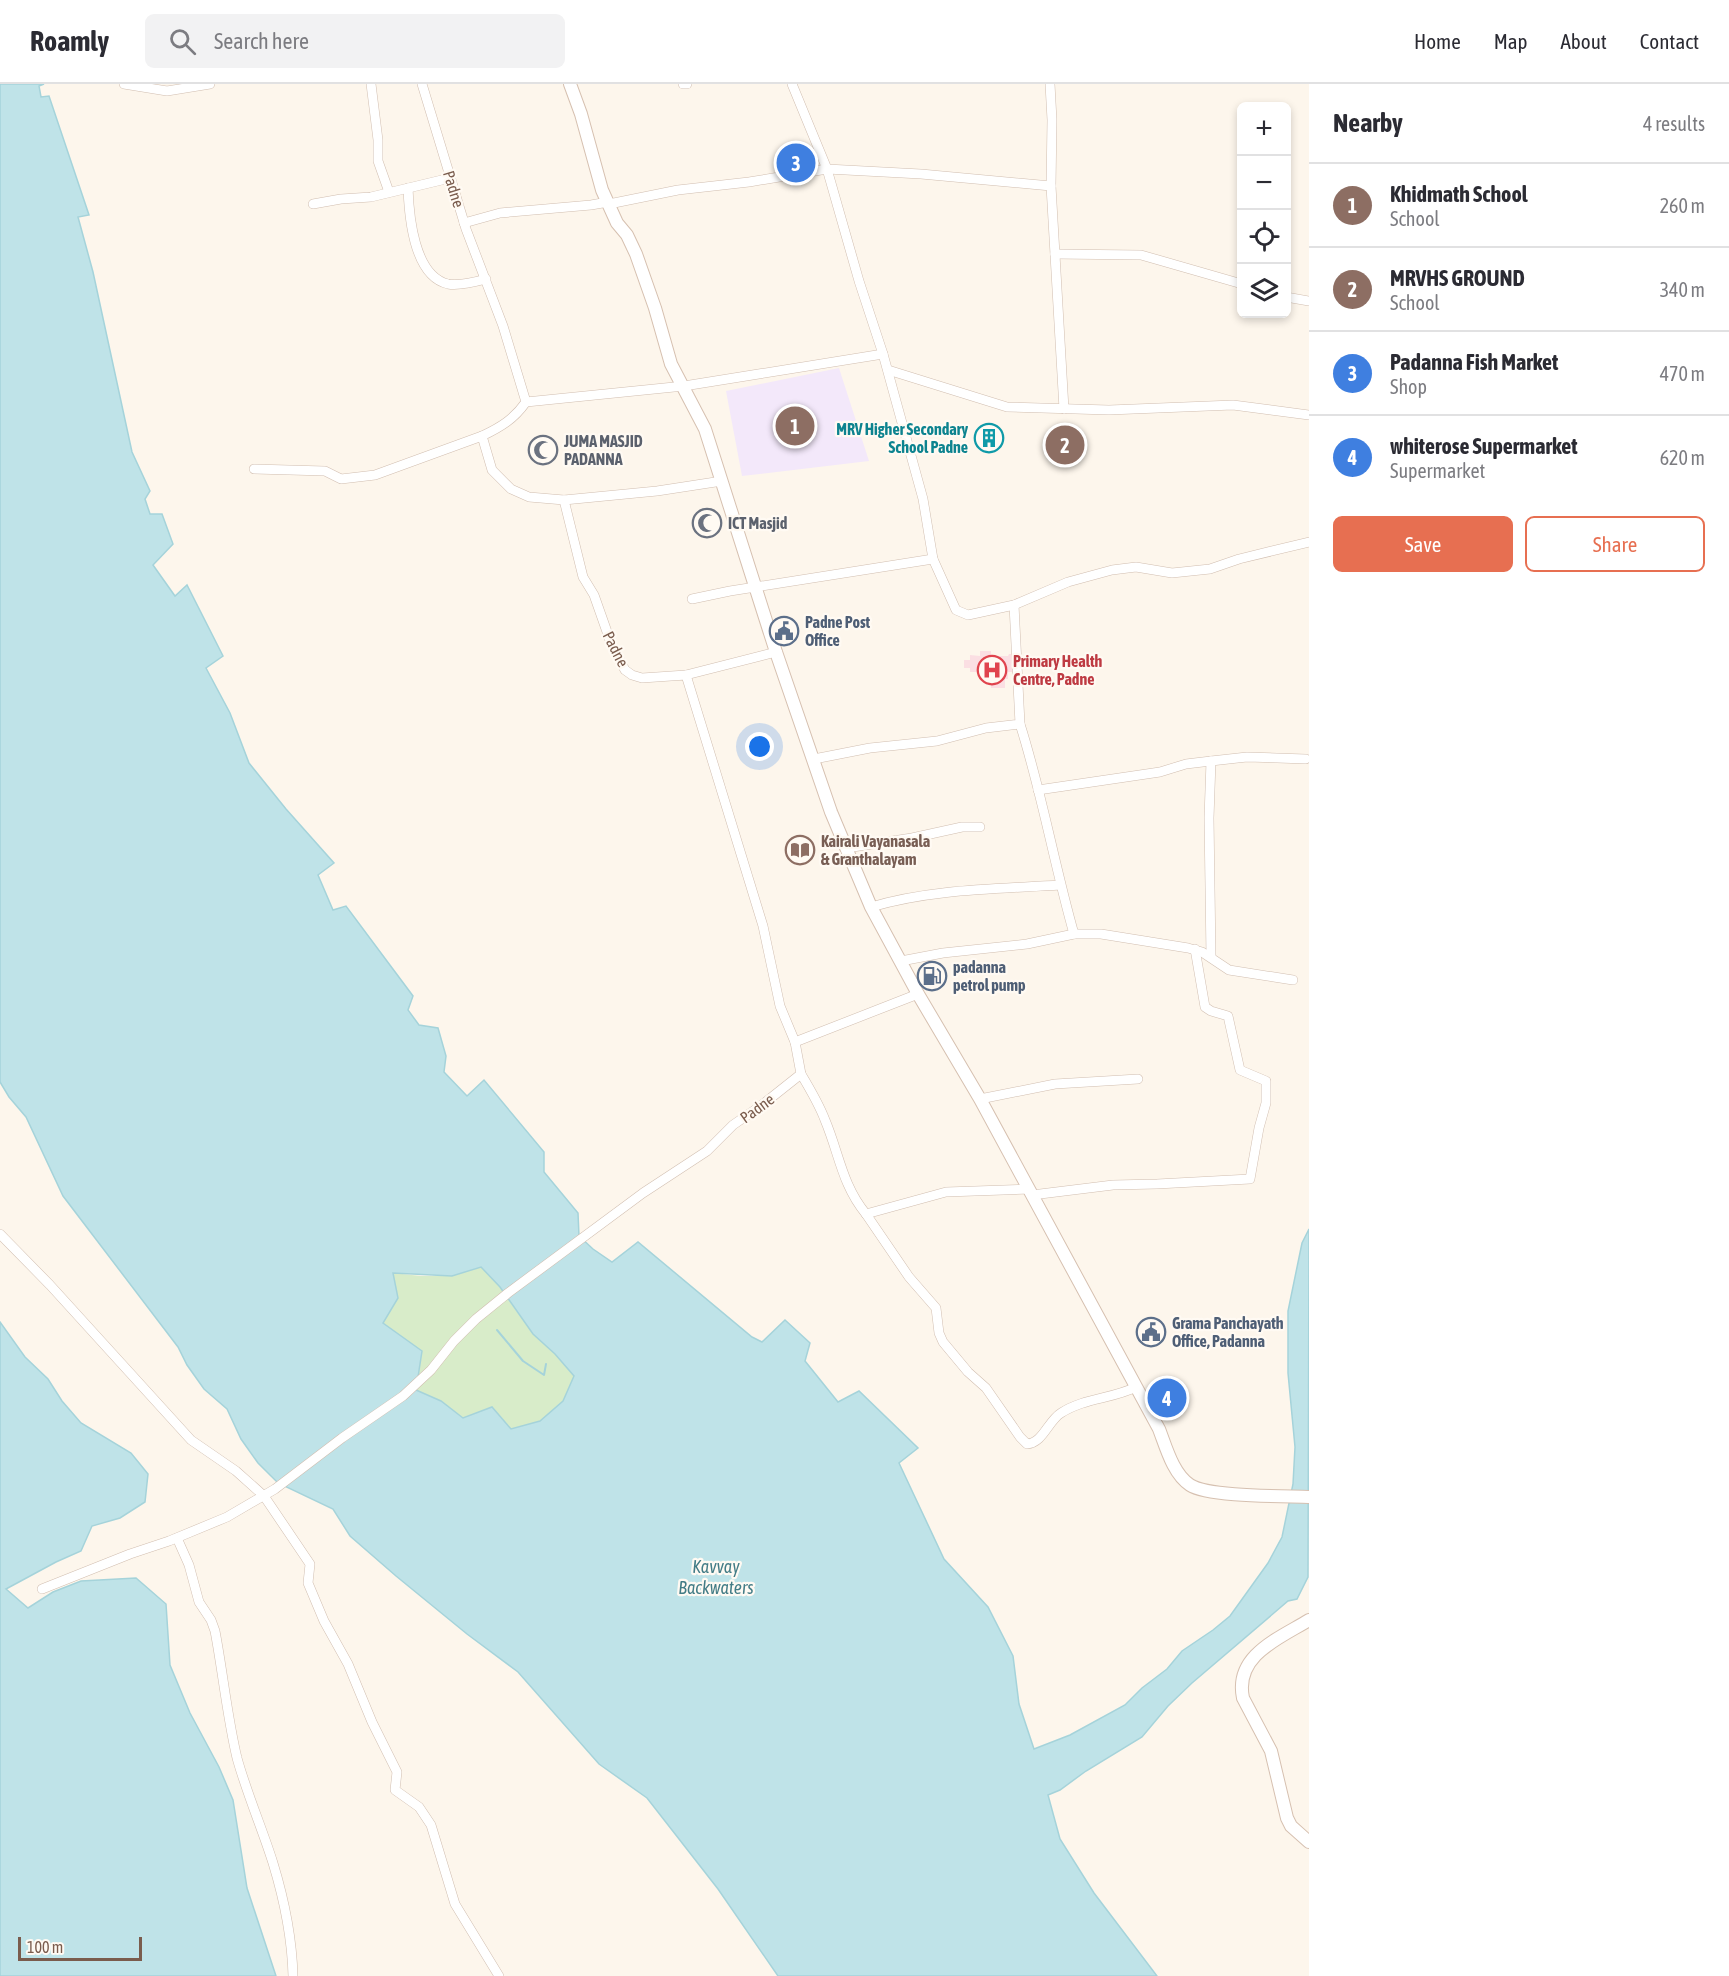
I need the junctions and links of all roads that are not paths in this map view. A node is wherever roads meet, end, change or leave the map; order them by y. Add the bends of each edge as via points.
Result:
1 (124, 84) edge
2 (210, 84) edge
3 (371, 84) edge
4 (422, 84) edge
5 (570, 84) edge
6 (792, 84) edge
7 (1050, 84) edge
8 (827, 169) junction
9 (450, 178) junction
10 (1051, 186) junction
11 (408, 188) junction
12 (389, 192) junction
13 (609, 203) junction
14 (313, 204) dead end
15 (464, 223) junction
16 (1055, 254) junction
17 (486, 279) junction
18 (1237, 283) edge
19 (1291, 298) edge
20 (1309, 301) edge
21 (883, 354) junction
22 (888, 370) junction
23 (684, 386) junction
24 (526, 402) junction
25 (1064, 409) junction
26 (1309, 415) edge
27 (482, 436) junction
28 (254, 469) dead end
29 (722, 481) junction
30 (564, 500) junction
31 (1309, 542) edge
32 (933, 559) junction
33 (755, 587) junction
34 (692, 599) dead end
35 (1014, 605) junction
36 (776, 652) junction
37 (686, 675) junction
38 (1020, 724) junction
39 (814, 759) junction
40 (1306, 759) dead end
41 (1211, 761) junction
42 (1038, 790) junction
43 (980, 827) dead end
44 (846, 848) junction
45 (1060, 885) junction
46 (871, 907) junction
47 (1074, 934) junction
48 (1195, 950) junction
49 (1211, 957) junction
50 (901, 961) junction
51 (1293, 980) dead end
52 (918, 994) junction
53 (795, 1042) junction
54 (801, 1074) junction
55 (1138, 1079) dead end
56 (980, 1099) junction
57 (1030, 1192) junction
58 (866, 1214) junction
59 (0, 1234) edge
60 (1136, 1387) junction
61 (264, 1496) junction
62 (1309, 1497) edge
63 (177, 1538) junction
64 (42, 1589) dead end
65 (1309, 1620) edge
66 (1309, 1842) edge
67 (293, 1976) edge
68 (499, 1976) edge

1 - 2 street via 167,91
3 - 12 street via 378,161
4 - 9 street, Padne
5 - 13 main road
6 - 8 street
7 - 10 street
8 - 10 street
8 - 13 street
8 - 21 street
9 - 11 street
9 - 15 street, Padne
10 - 16 street
11 - 12 street
11 - 17 street via 412,229 424,265 447,284
12 - 14 street
13 - 15 street via 501,213
13 - 23 main road via 636,254 671,364
15 - 17 street, Padne
16 - 18 street via 1141,255
16 - 25 street
17 - 24 street, Padne
19 - 20 street
21 - 22 street
21 - 23 street
22 - 25 street via 1007,407
22 - 32 street via 923,499
23 - 24 street
23 - 29 main road via 705,429
24 - 27 street via 517,415
25 - 26 street via 1233,405
27 - 28 street via 375,476 341,479 325,471
27 - 30 street via 492,470 511,489 530,497
29 - 30 street
29 - 33 main road
30 - 37 street, Padne via 583,577 625,670 642,678
31 - 35 street via 1210,569 1172,573 1136,567 1112,570 1068,582
32 - 33 street
32 - 35 street via 957,610 968,615
33 - 34 street
33 - 36 main road
35 - 38 street
36 - 37 street, Padne
36 - 39 main road
37 - 53 street via 763,926 780,1006
38 - 39 street
38 - 42 street
39 - 44 main road
40 - 41 street via 1247,757
41 - 42 street
41 - 49 street
42 - 45 street
43 - 44 street
44 - 46 main road
45 - 46 street via 960,892
45 - 47 street
46 - 50 main road
47 - 48 street via 1134,938
47 - 50 street via 1027,945
48 - 49 street
48 - 57 street via 1202,997 1211,1011 1228,1016 1240,1070 1266,1081 1266,1103 1250,1179
49 - 51 street via 1229,970
50 - 52 main road
52 - 53 street
52 - 56 main road
53 - 54 street
54 - 58 street via 826,1120 843,1176
54 - 61 street, Padne via 733,1125 707,1151 611,1216 476,1319 403,1396
55 - 56 street via 1055,1084
56 - 57 main road
57 - 58 street via 946,1192
57 - 60 main road
58 - 60 street via 909,1277 936,1308 943,1342 986,1388 1027,1444 1039,1439 1061,1413
59 - 61 street via 191,1440
60 - 62 main road via 1182,1478 1191,1486 1240,1495
61 - 63 street, Padne
61 - 68 street via 310,1564 308,1583 397,1772 394,1790 418,1807 431,1825 455,1904
63 - 64 street, Padne
63 - 67 street via 199,1602 214,1631 237,1758 284,1906
65 - 66 main road via 1256,1654 1243,1677 1241,1690 1271,1750 1287,1818

